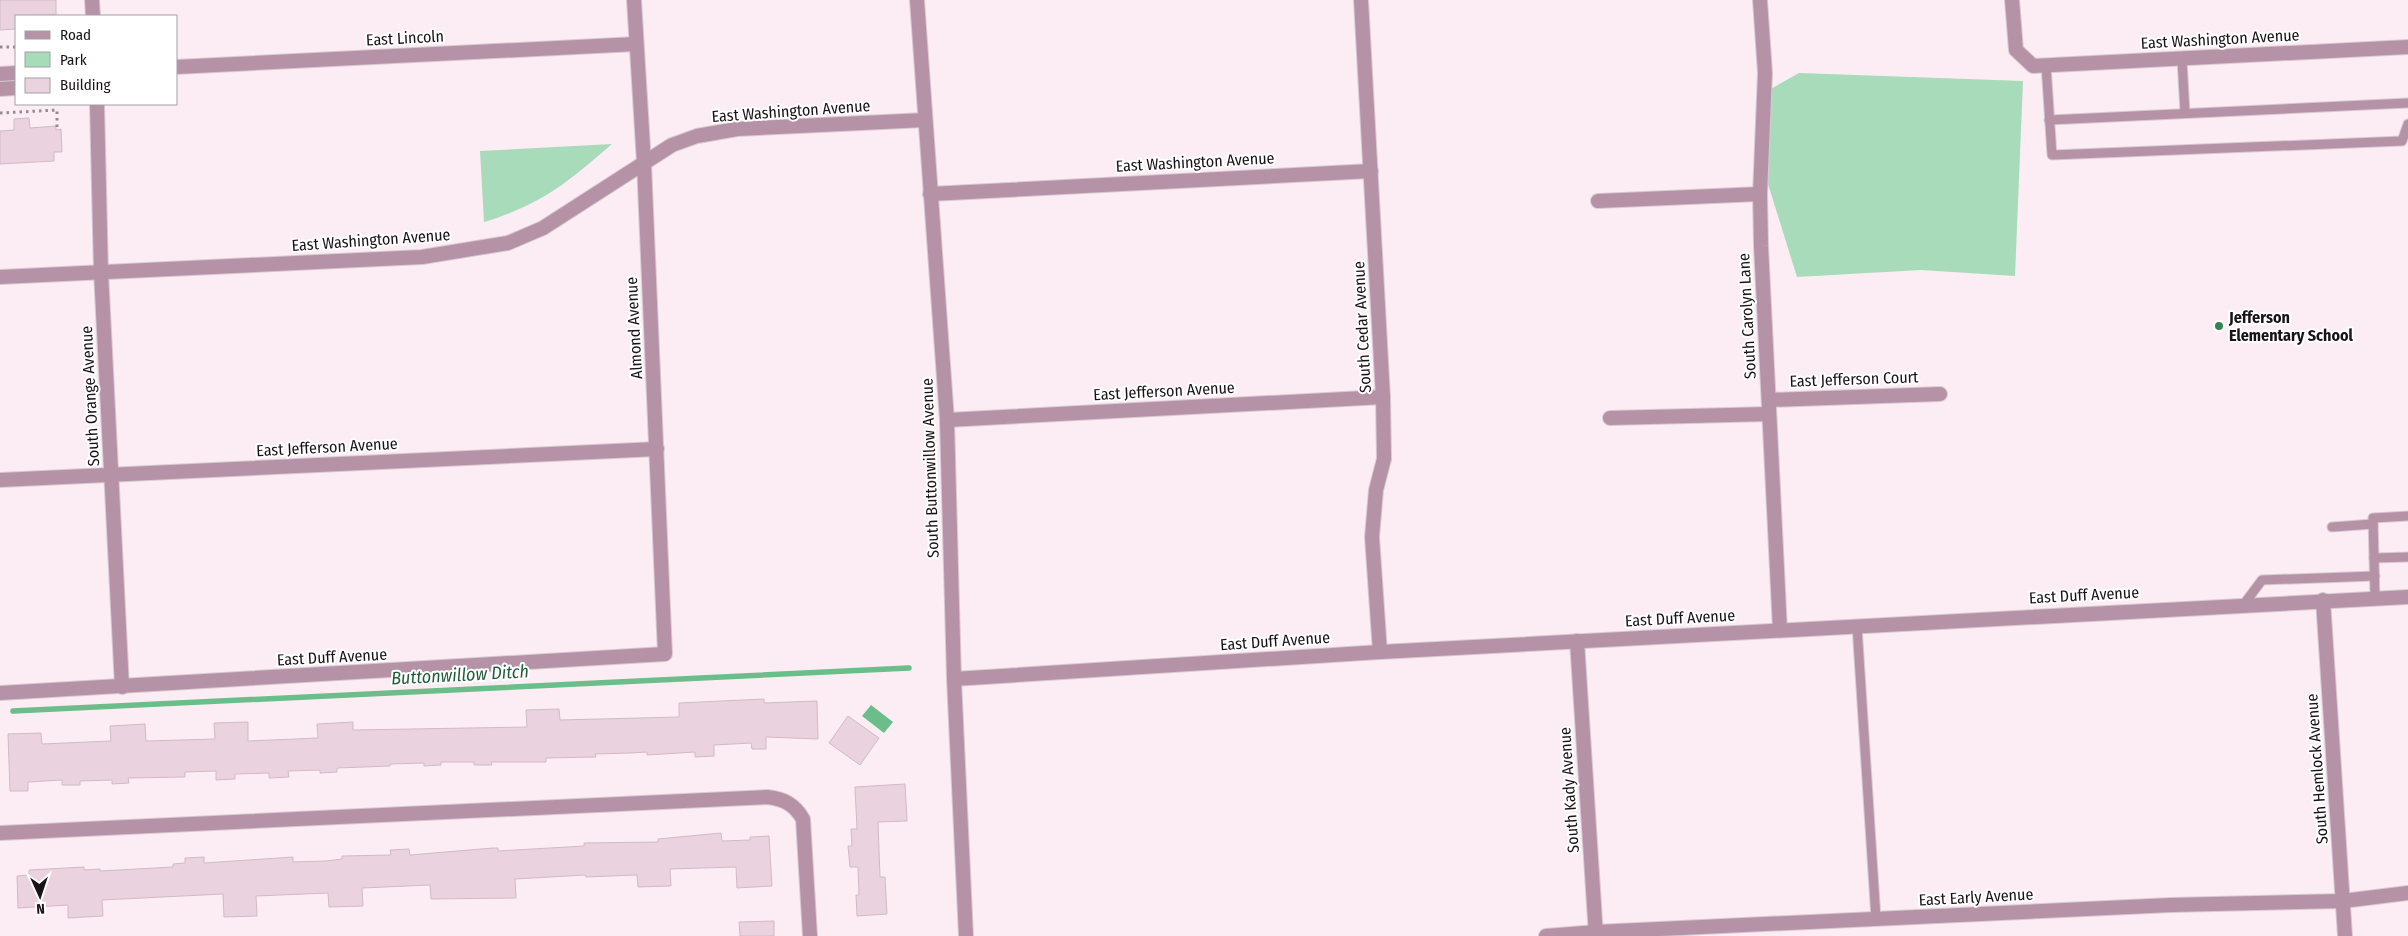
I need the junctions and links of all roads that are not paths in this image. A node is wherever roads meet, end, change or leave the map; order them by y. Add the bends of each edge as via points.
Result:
1 (92, 0) edge
2 (634, 0) edge
3 (917, 0) edge
4 (1361, 0) edge
5 (1760, 0) edge
6 (2012, 0) edge
7 (93, 15) edge
8 (636, 44) junction
9 (2408, 47) edge
10 (2182, 59) junction
11 (2039, 66) junction
12 (178, 67) edge
13 (15, 73) edge
14 (0, 74) edge
15 (15, 88) edge
16 (0, 89) edge
17 (2408, 102) edge
18 (97, 105) edge
19 (2185, 113) junction
20 (925, 120) junction
21 (2050, 120) junction
22 (2408, 124) edge
23 (644, 163) junction
24 (1371, 171) junction
25 (930, 194) junction
26 (1760, 194) junction
27 (1598, 201) dead end
28 (101, 272) junction
29 (0, 277) edge
30 (1940, 394) dead end
31 (1383, 397) junction
32 (1769, 407) junction
33 (1610, 418) dead end
34 (947, 420) junction
35 (656, 449) junction
36 (112, 475) junction
37 (0, 480) edge
38 (2408, 516) edge
39 (2373, 521) junction
40 (2332, 527) dead end
41 (2408, 557) edge
42 (2374, 558) junction
43 (2375, 576) junction
44 (2408, 597) edge
45 (2375, 598) junction
46 (2323, 600) junction
47 (2244, 604) junction
48 (1857, 626) junction
49 (1780, 630) junction
50 (1577, 641) junction
51 (1380, 652) junction
52 (666, 654) joint
53 (954, 679) junction
54 (122, 686) junction
55 (0, 693) edge
56 (0, 833) edge
57 (2408, 893) edge
58 (2343, 901) junction
59 (1876, 919) junction
60 (1596, 934) edge
61 (810, 936) edge
62 (966, 936) edge
63 (1546, 936) edge
64 (2345, 936) edge

1 - 7 street
2 - 8 street, Almond Avenue
3 - 20 street, South Buttonwillow Avenue
4 - 24 street, South Cedar Avenue
5 - 26 street, South Carolyn Lane via 1765,73
6 - 11 street via 2016,50
8 - 12 street, East Lincoln
8 - 23 street, Almond Avenue
9 - 10 street, East Washington Avenue
10 - 11 street, East Washington Avenue
10 - 19 lane
11 - 21 lane
13 - 14 street
15 - 16 street
17 - 19 lane
18 - 28 street, South Orange Avenue
19 - 21 lane
20 - 23 street, East Washington Avenue via 721,132 672,145
20 - 25 street, South Buttonwillow Avenue
21 - 22 lane via 2052,155 2402,141
23 - 28 street, East Washington Avenue via 543,228 508,243 422,257
23 - 35 street, Almond Avenue
24 - 25 street, East Washington Avenue
24 - 31 street, South Cedar Avenue
25 - 34 street, South Buttonwillow Avenue
26 - 27 street
26 - 32 street, South Carolyn Lane
28 - 29 street, East Washington Avenue
28 - 36 street, South Orange Avenue
30 - 32 street, East Jefferson Court
31 - 34 street, East Jefferson Avenue
31 - 51 street, South Cedar Avenue via 1384,459 1376,490 1372,537
32 - 33 street, East Jefferson Court
32 - 49 street, South Carolyn Lane
34 - 53 street, South Buttonwillow Avenue
35 - 36 street, East Jefferson Avenue
35 - 52 street, Almond Avenue
36 - 37 street, East Jefferson Avenue
36 - 54 street, South Orange Avenue
38 - 39 lane
39 - 40 lane
39 - 42 lane
41 - 42 lane
42 - 43 lane
43 - 45 lane
43 - 47 lane via 2262,580
44 - 45 street, East Duff Avenue
45 - 46 street, East Duff Avenue
46 - 47 street, East Duff Avenue
46 - 58 street, South Hemlock Avenue
47 - 48 street, East Duff Avenue
48 - 49 street, East Duff Avenue
48 - 59 lane
49 - 50 street, East Duff Avenue
50 - 51 street, East Duff Avenue
50 - 60 street, South Kady Avenue
51 - 53 street, East Duff Avenue
52 - 54 street, East Duff Avenue
53 - 62 street, South Buttonwillow Avenue
54 - 55 street, East Duff Avenue
56 - 61 street via 778,798 798,809 803,819
57 - 58 street, East Early Avenue
58 - 59 street, East Early Avenue
58 - 64 street, South Hemlock Avenue
59 - 60 street, East Early Avenue
60 - 63 street, East Early Avenue

